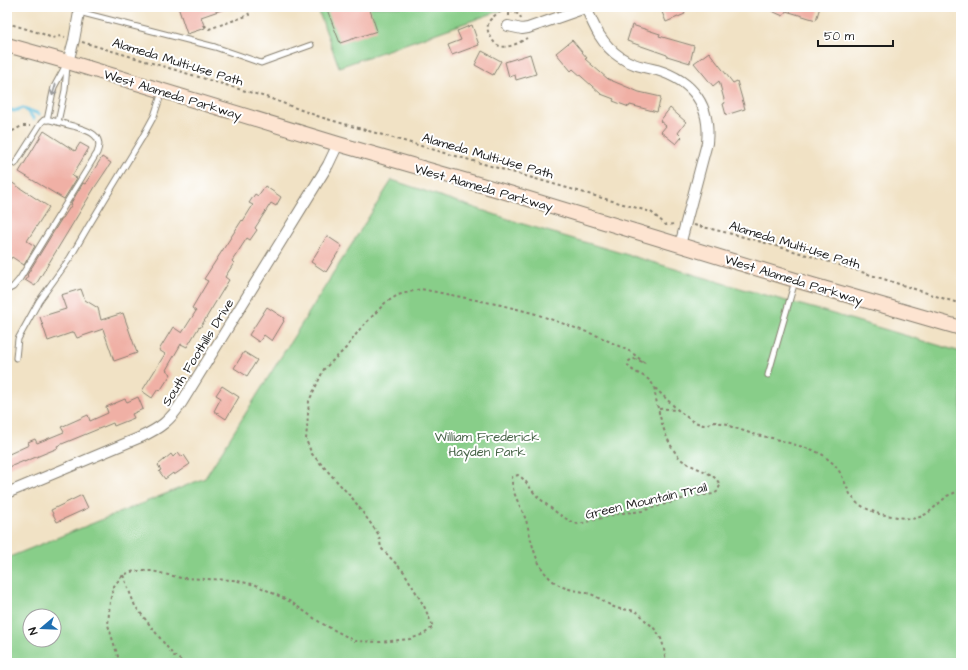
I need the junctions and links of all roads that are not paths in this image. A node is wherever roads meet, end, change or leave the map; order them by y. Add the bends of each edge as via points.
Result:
1 (587, 7) edge
2 (80, 10) edge
3 (508, 26) dead end
4 (7, 45) edge
5 (311, 45) dead end
6 (68, 62) junction
7 (162, 91) junction
8 (47, 120) junction
9 (58, 122) junction
10 (338, 144) junction
11 (15, 164) dead end
12 (680, 245) junction
13 (795, 280) junction
14 (7, 290) edge
15 (961, 328) edge
16 (16, 358) dead end
17 (768, 375) dead end
18 (7, 493) edge

1 - 3 street via 528,28
1 - 12 street via 598,34 620,58 672,76 689,88 701,104 708,123 707,143
2 - 5 lane via 214,47 261,63
2 - 6 street
4 - 6 main road, West Alameda Parkway
6 - 7 main road, West Alameda Parkway
6 -> 8 lane via 54,87
6 - 9 lane
7 - 10 main road, West Alameda Parkway
7 - 16 lane via 154,116 142,138 70,258 39,301 21,333
8 - 9 lane
8 - 11 lane via 41,123
9 - 14 lane via 92,132 99,144 98,150 18,280
10 - 12 main road, West Alameda Parkway
10 - 18 street, South Foothills Drive via 328,165 169,419 141,437
12 - 13 main road, West Alameda Parkway
13 - 15 main road, West Alameda Parkway
13 - 17 lane

